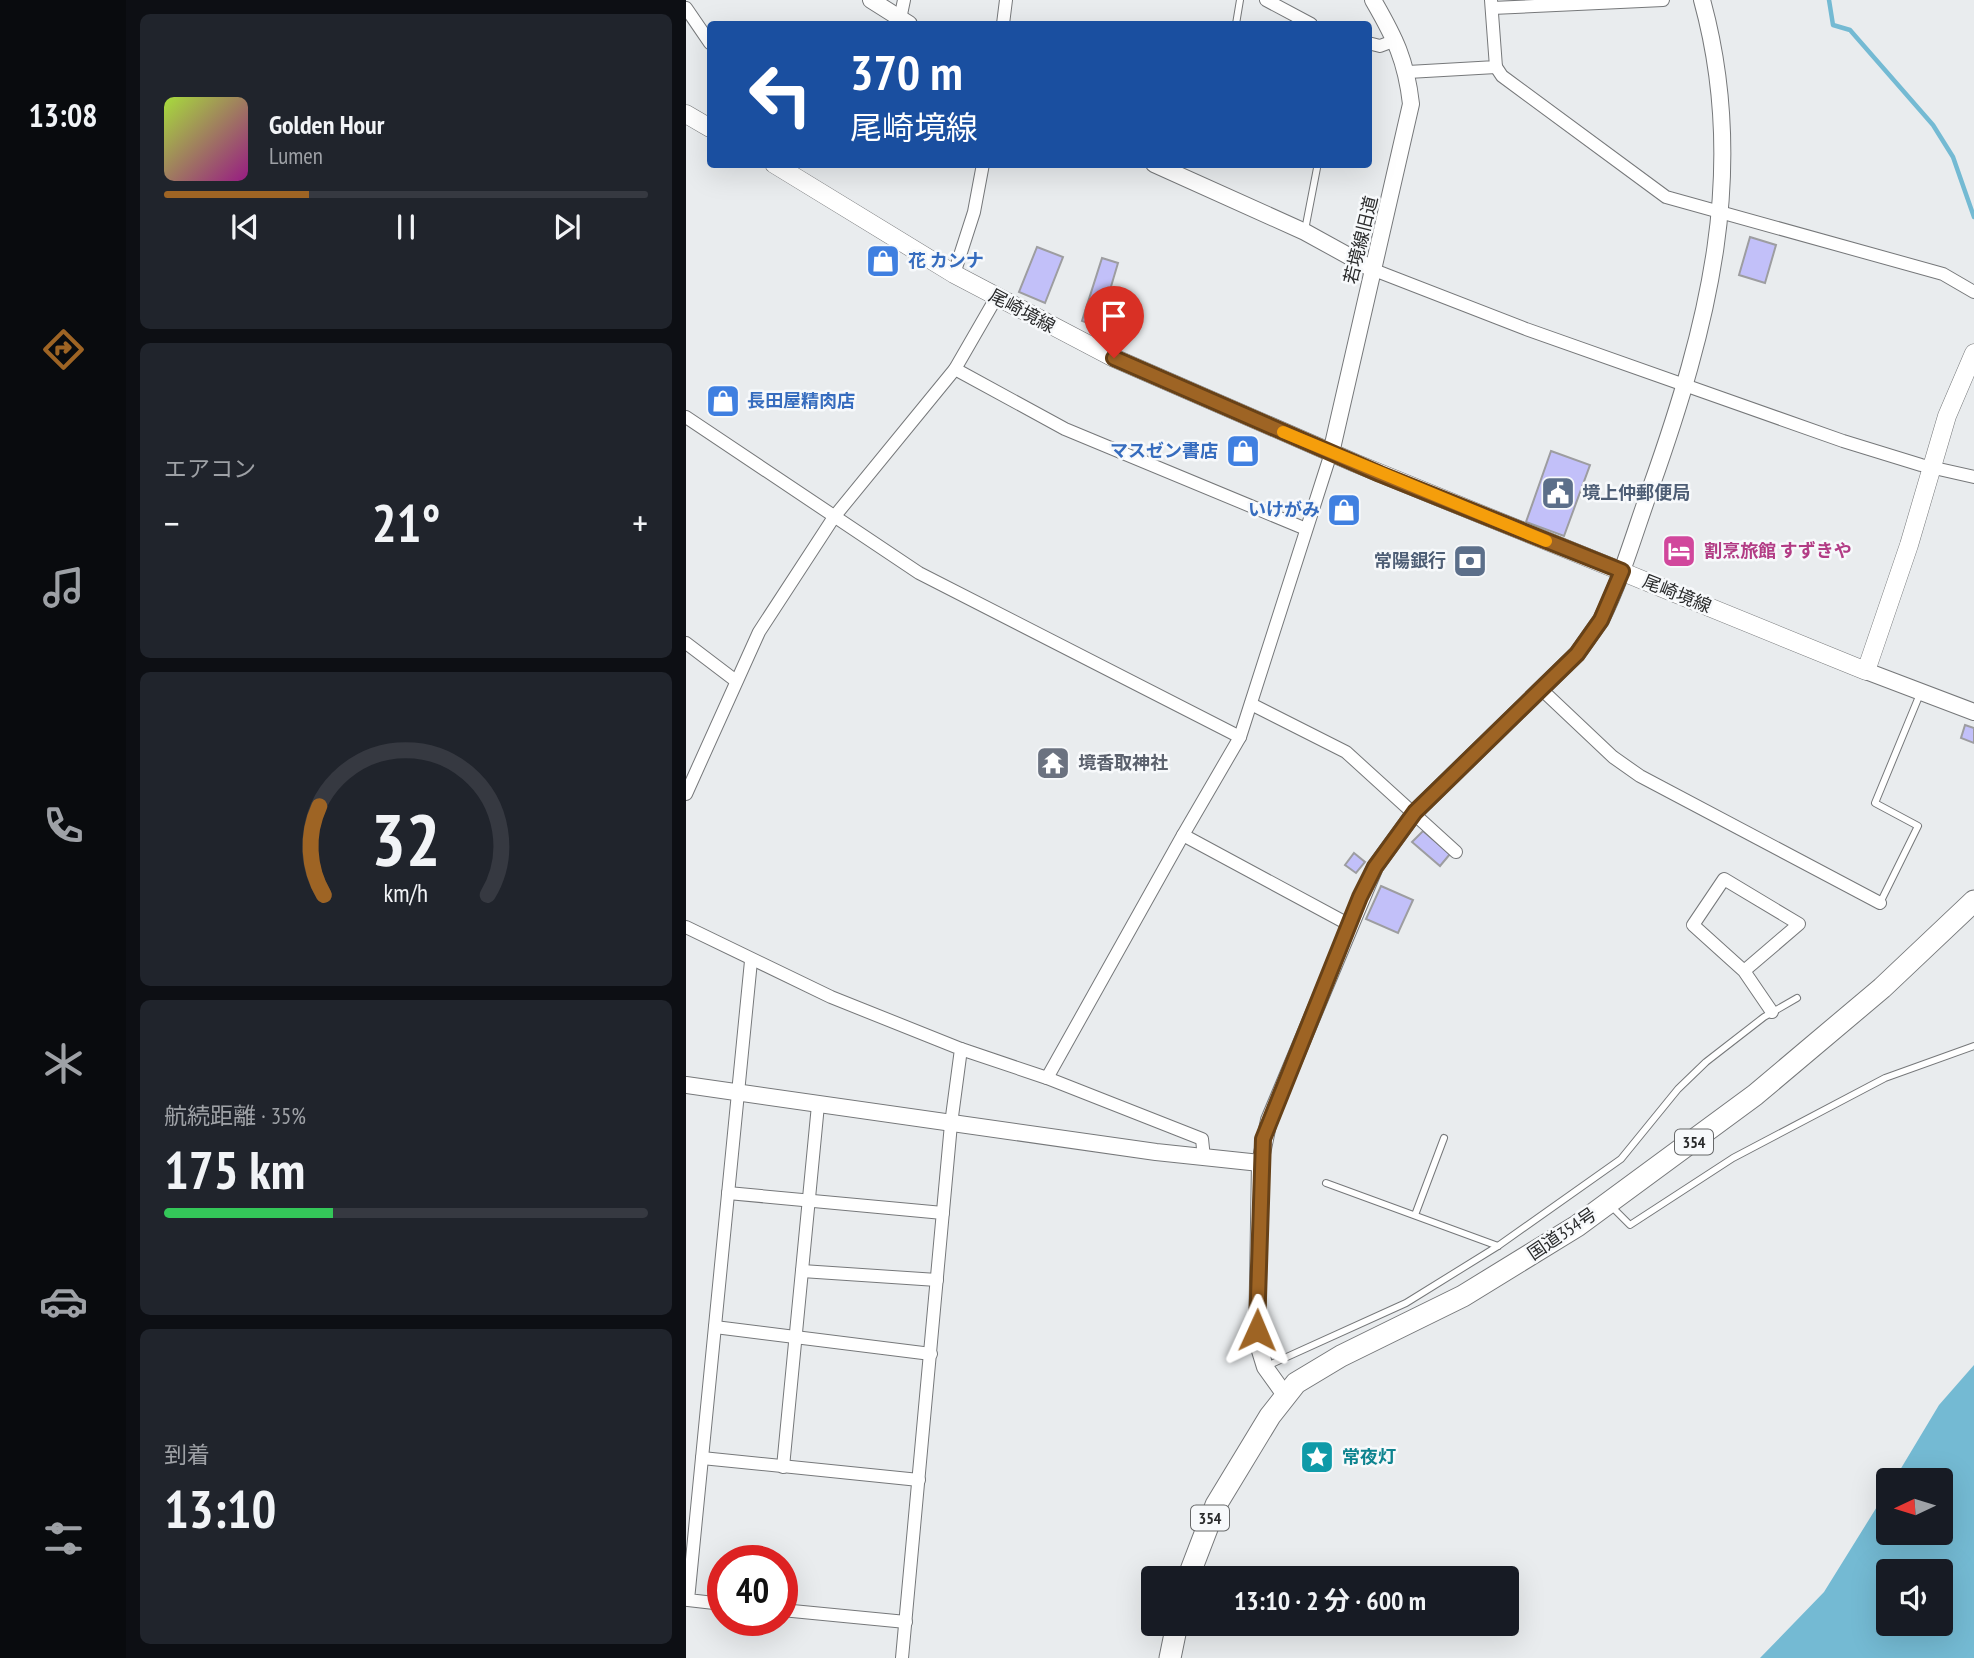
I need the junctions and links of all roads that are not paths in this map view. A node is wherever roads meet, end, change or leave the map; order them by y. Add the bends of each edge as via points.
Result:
1 (871, 0) edge
2 (904, 0) edge
3 (1006, 0) edge
4 (1240, 0) edge
5 (1266, 0) edge
6 (1373, 0) edge
7 (1663, 0) edge
8 (1702, 0) edge
9 (1491, 4) edge
10 (686, 8) edge
11 (903, 21) edge
12 (905, 21) edge
13 (1003, 21) edge
14 (1236, 21) edge
15 (1305, 21) edge
16 (707, 39) edge
17 (1396, 40) junction
18 (1372, 44) edge
19 (1496, 67) junction
20 (1408, 72) junction
21 (686, 114) edge
22 (707, 126) edge
23 (982, 168) edge
24 (1163, 168) edge
25 (1317, 168) dead end
26 (794, 170) edge
27 (1721, 214) junction
28 (1304, 232) junction
29 (1374, 270) junction
30 (954, 274) junction
31 (1974, 292) edge
32 (996, 298) junction
33 (1974, 353) edge
34 (955, 369) junction
35 (1686, 386) junction
36 (686, 417) edge
37 (1331, 453) junction
38 (1932, 467) junction
39 (1974, 477) edge
40 (834, 517) junction
41 (1306, 529) junction
42 (1622, 571) junction
43 (686, 643) edge
44 (1866, 671) junction
45 (736, 681) junction
46 (1541, 689) junction
47 (1921, 692) junction
48 (1251, 704) junction
49 (1974, 712) edge
50 (1240, 737) junction
51 (686, 794) edge
52 (1415, 812) junction
53 (1183, 835) junction
54 (1456, 852) dead end
55 (1974, 901) edge
56 (1880, 903) joint
57 (1348, 924) junction
58 (686, 927) edge
59 (751, 961) junction
60 (1744, 971) junction
61 (1797, 998) dead end
62 (1772, 1012) junction
63 (1974, 1046) edge
64 (961, 1049) junction
65 (1047, 1078) junction
66 (686, 1085) edge
67 (737, 1093) junction
68 (818, 1105) junction
69 (951, 1124) junction
70 (1444, 1138) dead end
71 (1204, 1158) junction
72 (1260, 1163) junction
73 (1326, 1183) dead end
74 (728, 1193) junction
75 (809, 1200) junction
76 (1608, 1203) junction
77 (943, 1213) junction
78 (1415, 1215) junction
79 (1498, 1246) junction
80 (802, 1271) junction
81 (937, 1280) junction
82 (715, 1327) junction
83 (796, 1337) junction
84 (931, 1354) junction
85 (1265, 1367) junction
86 (1285, 1395) junction
87 (702, 1458) junction
88 (783, 1467) junction
89 (919, 1480) junction
90 (1193, 1566) edge
91 (707, 1602) edge
92 (798, 1612) edge
93 (905, 1622) junction
94 (1175, 1636) edge
95 (902, 1658) edge
96 (1170, 1658) edge

1 - 11 street
2 - 12 street
3 - 13 street
4 - 14 lane
5 - 15 street
6 - 17 street, 若境線旧道
7 - 9 street
8 - 27 street via 1720,111
9 - 19 street
10 - 16 street
17 - 18 street
17 - 20 street, 若境線旧道
19 - 20 street
19 - 27 street via 1655,191
20 - 29 street, 若境線旧道 via 1411,104 1405,140
21 - 22 main road
23 - 30 street
24 - 28 street
25 - 28 lane
26 - 30 main road, 尾崎境線
27 - 31 street via 1943,274
27 - 35 street via 1712,281
28 - 29 street
29 - 35 street
29 - 37 street, 若境線旧道
30 - 32 main road, 尾崎境線
32 - 34 street
32 - 37 main road, 尾崎境線 via 1114,358
33 - 38 main road via 1957,389
34 - 40 street
34 - 41 street via 1065,429
35 - 38 street
35 - 42 street
36 - 40 street
37 - 41 street
37 - 42 main road, 尾崎境線
38 - 39 street
38 - 44 main road
40 - 45 street via 759,632
40 - 50 street via 919,573
41 - 48 street
42 - 44 main road, 尾崎境線
42 - 46 street via 1591,636
43 - 45 street
44 - 47 street
45 - 51 street
46 - 52 street
46 - 56 street via 1613,757 1640,776
47 - 49 street
47 - 56 lane via 1875,803 1918,826
48 - 50 street
48 - 52 street via 1346,752
50 - 53 street
52 - 54 street
52 - 57 street via 1375,867
53 - 57 street
53 - 65 street
55 - 76 highway, 国道354号 / 354 via 1882,988 1755,1096
57 - 72 street via 1269,1119
58 - 59 street
59 - 64 street
59 - 67 street
60 - 60 street via 1693,925 1724,879 1799,925
60 - 62 street
61 - 62 lane
62 - 79 lane via 1678,1089 1622,1158
63 - 76 lane via 1885,1078 1733,1158 1630,1225
64 - 65 street
64 - 69 street
65 - 71 street via 1202,1139
66 - 67 street
67 - 68 street
67 - 74 street
68 - 69 street
68 - 75 street
69 - 71 street
69 - 77 street
70 - 78 lane
71 - 72 street
72 - 85 street via 1257,1341
73 - 78 lane
74 - 75 street
74 - 82 street
75 - 77 street
75 - 80 street
76 - 86 highway, 国道354号 / 354 via 1507,1270 1323,1365
77 - 81 street
78 - 79 lane
79 - 85 lane via 1406,1303
80 - 81 street
80 - 83 street
81 - 84 street
82 - 83 street
82 - 87 street
83 - 84 street
83 - 88 street
84 - 89 street
85 - 86 street
86 - 90 highway, 国道354号 / 354 via 1216,1505
87 - 88 street
87 - 91 street via 688,1600
88 - 89 street
89 - 93 street
92 - 93 street
93 - 95 street
94 - 96 highway

